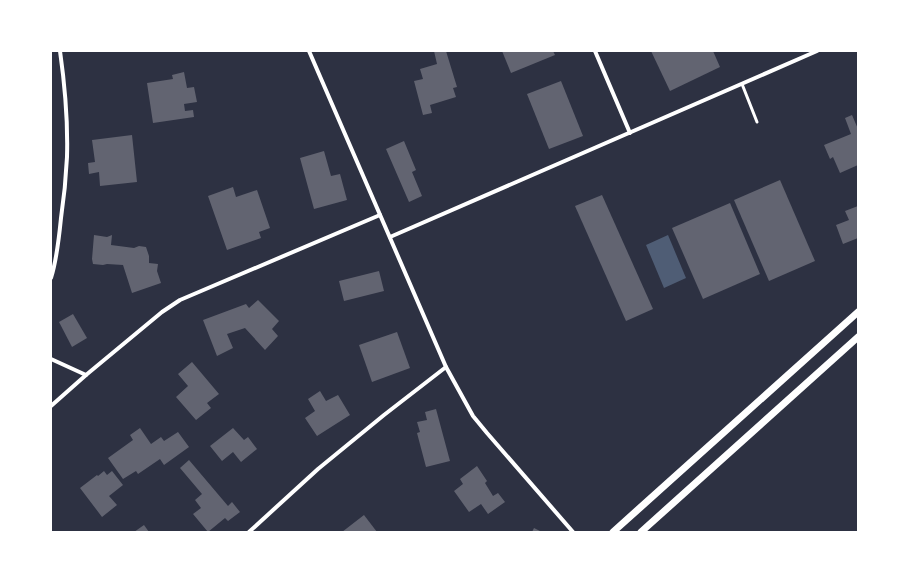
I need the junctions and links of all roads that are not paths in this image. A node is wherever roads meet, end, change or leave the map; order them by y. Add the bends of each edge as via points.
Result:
1 (60, 51) edge
2 (309, 51) edge
3 (595, 51) edge
4 (817, 51) edge
5 (742, 84) junction
6 (757, 122) dead end
7 (630, 133) junction
8 (380, 215) junction
9 (390, 237) junction
10 (51, 278) edge
11 (858, 312) edge
12 (858, 336) edge
13 (51, 359) edge
14 (446, 368) junction
15 (86, 375) junction
16 (51, 406) edge
17 (249, 532) edge
18 (573, 532) edge
19 (613, 532) edge
20 (641, 532) edge

1 - 10 street via 66,108 67,156 58,242
2 - 8 street
3 - 7 street
4 - 5 street
5 - 6 lane
5 - 7 street
7 - 9 street
8 - 9 street
8 - 15 street via 180,300
9 - 14 street
11 - 19 street
12 - 20 street
13 - 15 street
14 - 17 street via 318,469
14 - 18 street via 473,416
15 - 16 street

